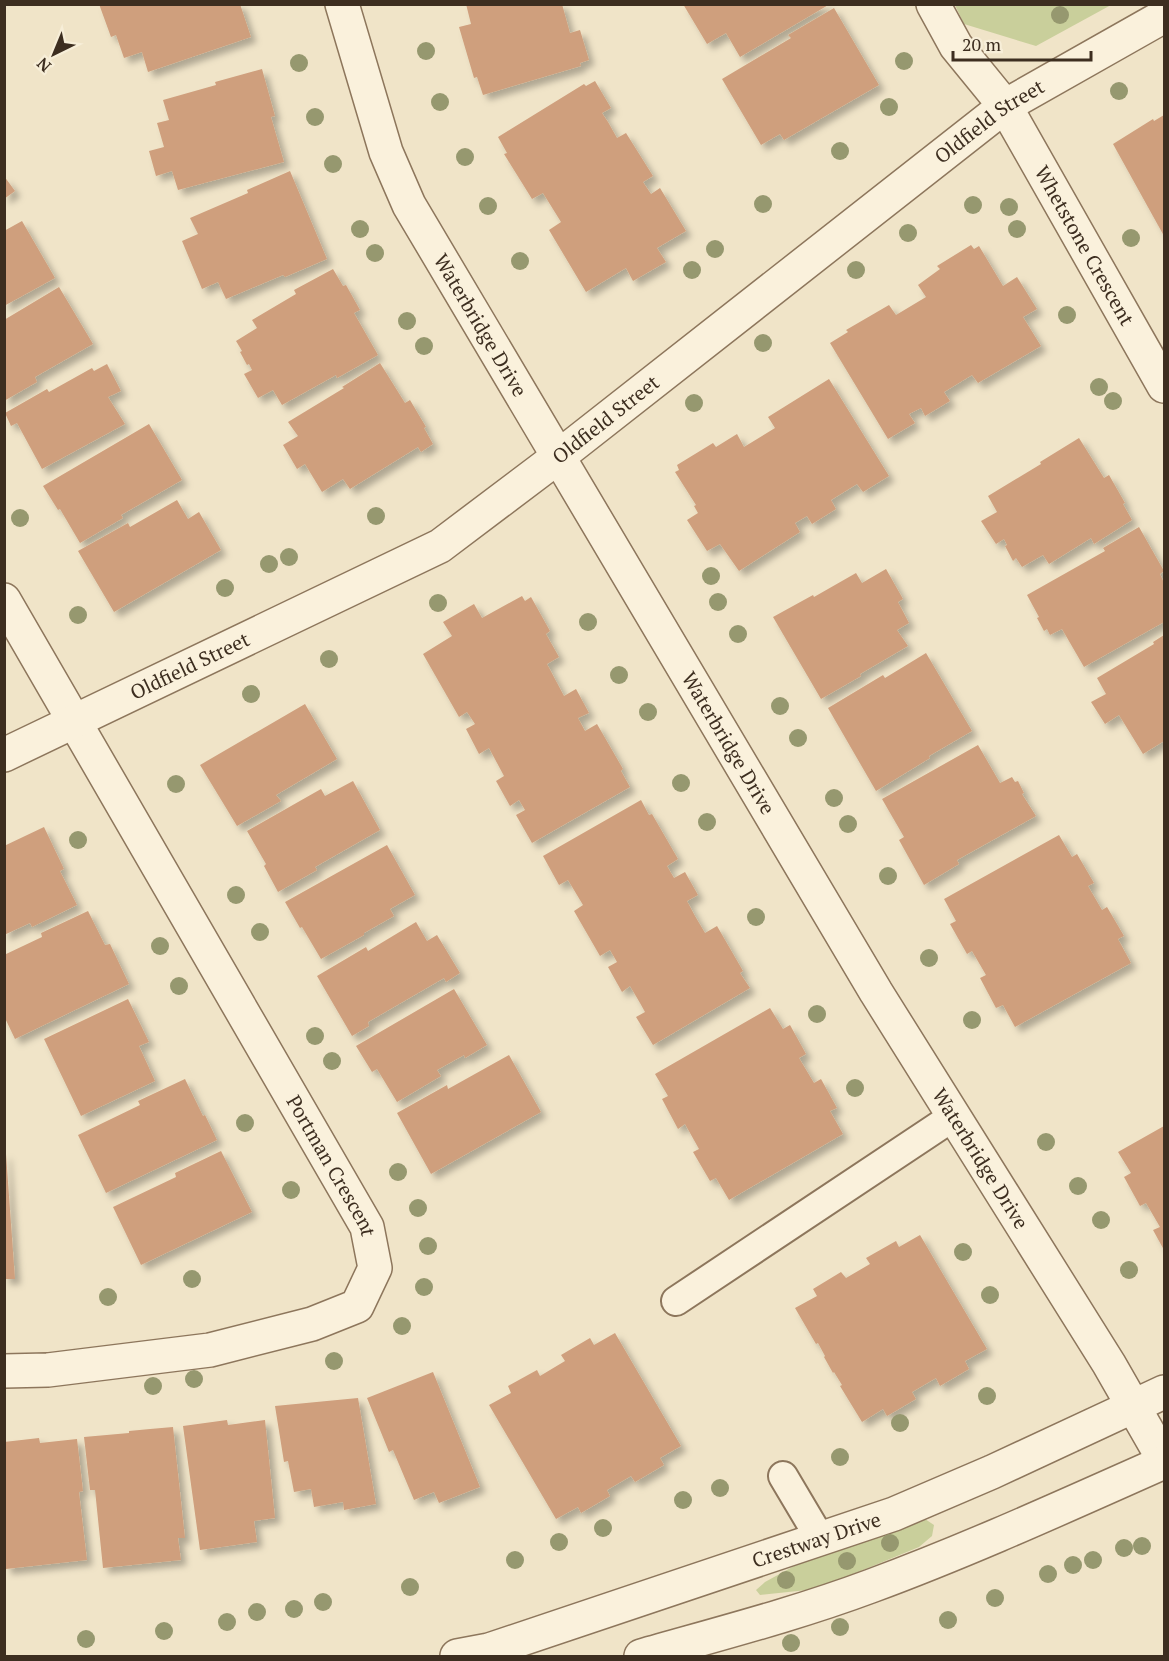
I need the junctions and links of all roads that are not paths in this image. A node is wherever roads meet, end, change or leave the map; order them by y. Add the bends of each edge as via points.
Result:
1 (342, 4) edge
2 (933, 4) edge
3 (1164, 16) edge
4 (1005, 106) junction
5 (1164, 386) edge
6 (558, 457) junction
7 (4, 600) edge
8 (74, 722) junction
9 (4, 755) edge
10 (954, 1116) junction
11 (676, 1301) dead end
12 (4, 1371) edge
13 (1164, 1392) edge
14 (1134, 1405) junction
15 (1164, 1461) edge
16 (783, 1476) dead end
17 (821, 1540) junction
18 (457, 1656) edge
19 (641, 1656) edge

1 - 6 street, Waterbridge Drive via 386,152 410,205
2 - 4 street, Whetstone Crescent via 956,46
3 - 4 street, Oldfield Street
4 - 5 street, Whetstone Crescent
4 - 6 street, Oldfield Street
6 - 8 street, Oldfield Street via 440,546
6 - 10 street, Waterbridge Drive
7 - 8 street, Portman Crescent
8 - 9 street, Oldfield Street
8 - 12 street, Portman Crescent via 367,1227 375,1268 357,1306 312,1324 210,1350 48,1370
10 - 11 lane
10 - 14 street, Waterbridge Drive
13 - 14 street, Crestway Drive
14 - 15 street, Waterbridge Drive
14 - 17 street, Crestway Drive via 992,1472
15 - 19 street via 978,1544 870,1586
16 - 17 lane
17 - 18 street, Crestway Drive via 489,1650

